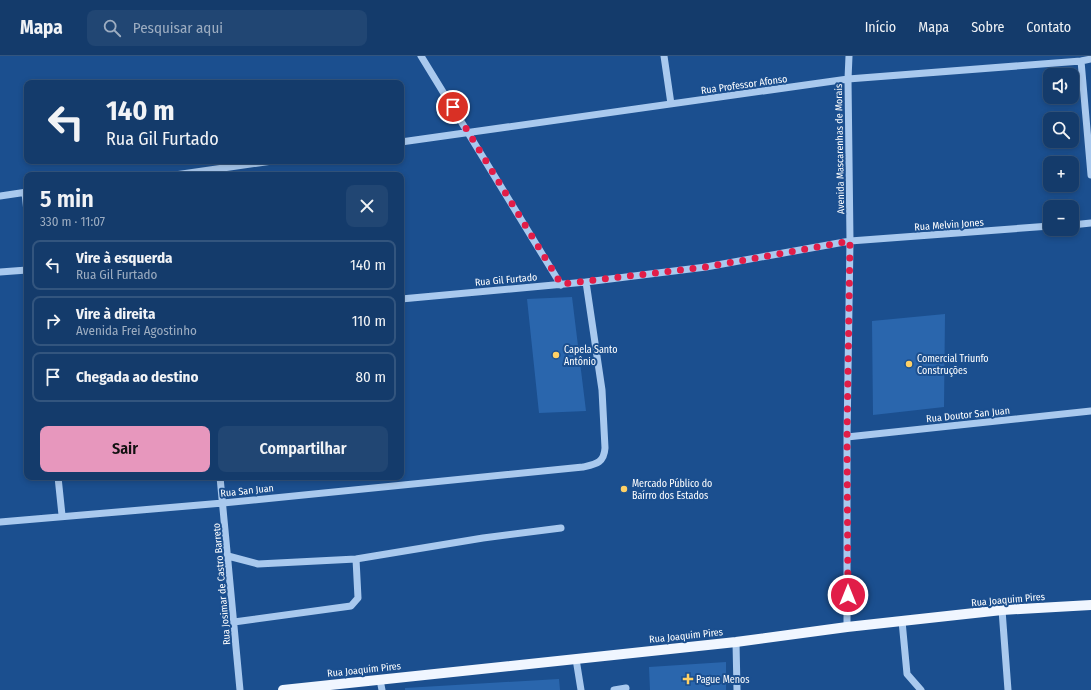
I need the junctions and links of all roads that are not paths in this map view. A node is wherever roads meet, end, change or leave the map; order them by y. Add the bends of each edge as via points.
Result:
1 (421, 56) edge
2 (664, 56) edge
3 (849, 56) edge
4 (1091, 59) edge
5 (1081, 61) junction
6 (848, 79) junction
7 (671, 104) junction
8 (469, 132) junction
9 (404, 142) edge
10 (252, 164) edge
11 (199, 172) edge
12 (1091, 176) edge
13 (24, 192) edge
14 (0, 196) edge
15 (1091, 223) edge
16 (1079, 224) edge
17 (1043, 227) edge
18 (850, 241) junction
19 (24, 270) edge
20 (0, 272) edge
21 (586, 282) junction
22 (561, 284) junction
23 (404, 299) edge
24 (1091, 410) edge
25 (847, 437) junction
26 (58, 480) edge
27 (220, 480) edge
28 (223, 503) junction
29 (62, 516) junction
30 (0, 522) edge
31 (561, 528) dead end
32 (228, 556) junction
33 (356, 559) junction
34 (1091, 605) edge
35 (1002, 610) junction
36 (234, 622) junction
37 (902, 622) junction
38 (848, 627) junction
39 (736, 642) junction
40 (576, 659) junction
41 (381, 685) edge
42 (343, 687) edge
43 (626, 688) dead end
44 (240, 690) edge
45 (283, 690) edge
46 (581, 690) edge
47 (614, 690) edge
48 (737, 690) edge
49 (921, 690) edge
50 (1008, 690) edge

1 - 8 street
2 - 7 street
3 - 6 street, Avenida Mascarenhas de Morais
4 - 5 street, Rua Professor Afonso
5 - 6 street, Rua Professor Afonso
5 - 12 street
6 - 7 street, Rua Professor Afonso
6 - 18 street, Avenida Mascarenhas de Morais
7 - 8 street, Rua Professor Afonso
8 - 9 street, Rua Professor Afonso
8 - 22 street
10 - 11 street
13 - 14 street
15 - 16 street
17 - 18 street, Rua Melvin Jones
18 - 21 street, Rua Gil Furtado via 706,267
18 - 25 street, Avenida Mascarenhas de Morais
19 - 20 street
21 - 22 street, Rua Gil Furtado
21 - 28 street, Rua San Juan via 602,390 604,455 599,462 566,469
22 - 23 street, Rua Gil Furtado
24 - 25 street, Rua Doutor San Juan
25 - 38 street, Avenida Mascarenhas de Morais
26 - 29 street
27 - 28 street, Rua Josimar de Castro Barreto
28 - 29 street, Rua San Juan
28 - 32 street, Rua Josimar de Castro Barreto
29 - 30 street, Rua San Juan
31 - 33 street
32 - 33 street via 258,564
32 - 36 street, Rua Josimar de Castro Barreto
33 - 36 street via 358,598 351,606
34 - 35 main road, Rua Joaquim Pires
35 - 37 main road, Rua Joaquim Pires
35 - 50 street
36 - 44 street, Rua Josimar de Castro Barreto
37 - 38 main road, Rua Joaquim Pires
37 - 49 street via 907,674
38 - 39 main road, Rua Joaquim Pires
39 - 40 main road, Rua Joaquim Pires
39 - 48 street
40 - 41 main road, Rua Joaquim Pires
40 - 46 street
41 - 42 main road, Rua Joaquim Pires
42 - 45 main road, Rua Joaquim Pires
43 - 47 street

